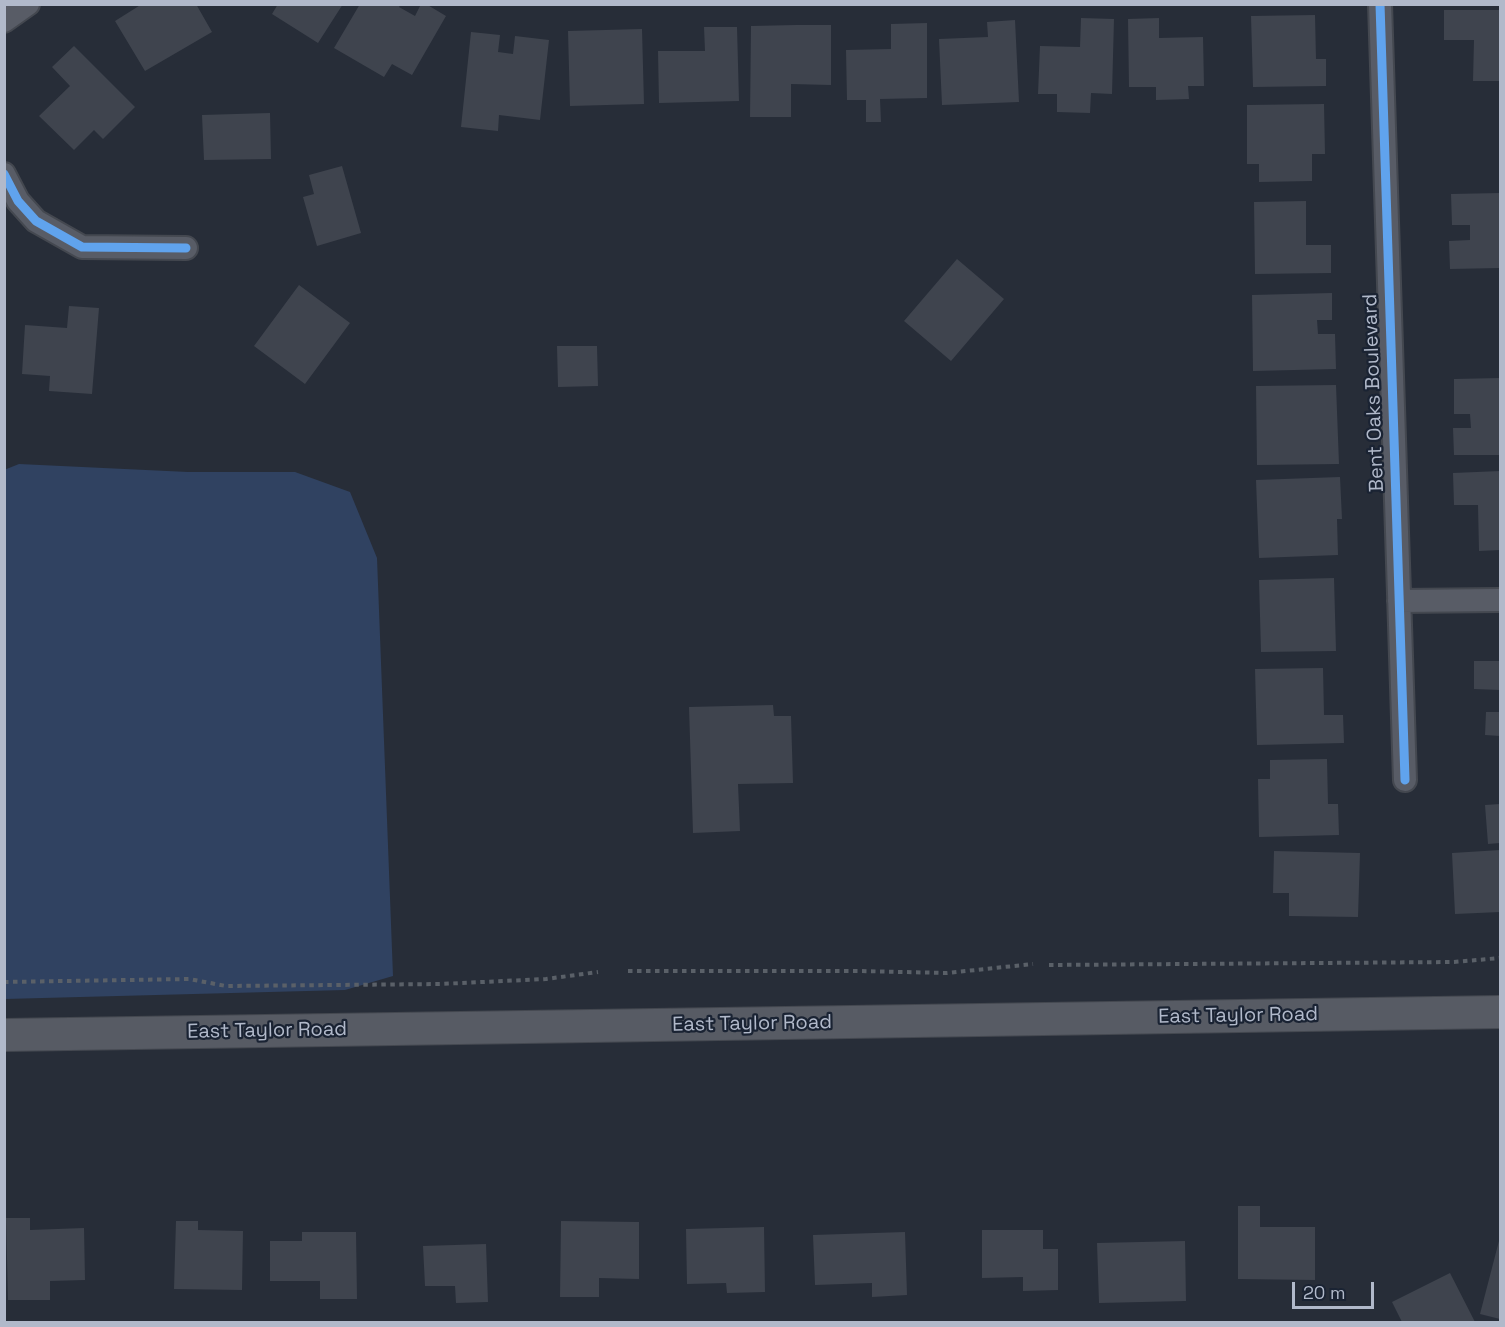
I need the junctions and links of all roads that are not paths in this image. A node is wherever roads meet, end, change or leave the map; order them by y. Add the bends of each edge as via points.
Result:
1 (28, 4) edge
2 (1380, 4) edge
3 (4, 21) edge
4 (4, 174) edge
5 (186, 248) dead end
6 (1500, 600) edge
7 (1399, 601) junction
8 (1405, 780) dead end
9 (1500, 1012) edge
10 (4, 1035) edge

1 - 3 street
2 - 7 street, Bent Oaks Boulevard
4 - 5 street via 18,201 36,221 82,247
6 - 7 street
7 - 8 street, Bent Oaks Boulevard
9 - 10 main road, East Taylor Road

